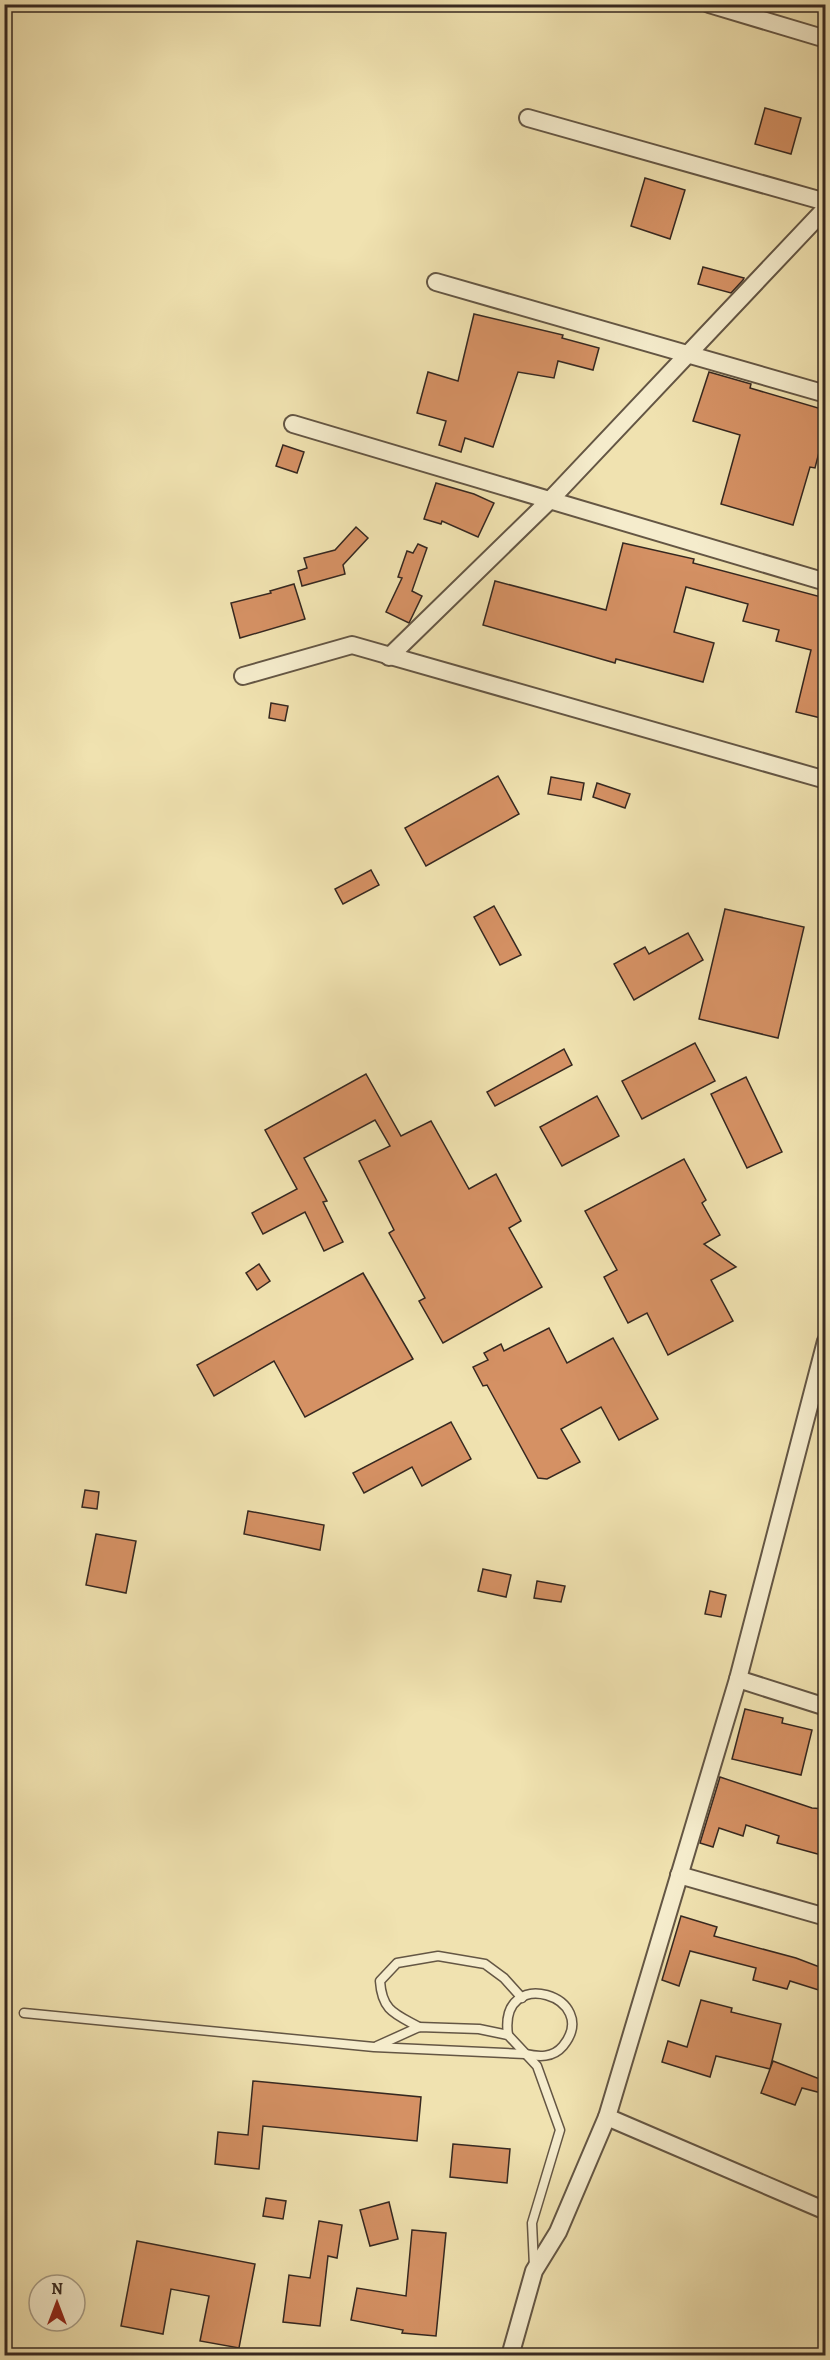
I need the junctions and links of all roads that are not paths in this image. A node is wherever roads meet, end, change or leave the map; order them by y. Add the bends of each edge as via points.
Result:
1 (709, 4) edge
2 (825, 39) edge
3 (528, 118) dead end
4 (825, 202) edge
5 (825, 208) edge
6 (436, 282) dead end
7 (688, 355) junction
8 (825, 394) edge
9 (293, 424) dead end
10 (551, 499) junction
11 (825, 582) edge
12 (389, 657) junction
13 (243, 676) dead end
14 (825, 780) edge
15 (825, 1341) edge
16 (738, 1679) junction
17 (825, 1707) edge
18 (679, 1875) junction
19 (825, 1917) edge
20 (522, 1998) junction
21 (24, 2013) dead end
22 (419, 2027) junction
23 (508, 2035) junction
24 (374, 2047) junction
25 (525, 2054) junction
26 (607, 2117) junction
27 (825, 2211) edge
28 (534, 2271) junction
29 (510, 2355) edge

1 - 2 street
3 - 4 street
5 - 7 street
6 - 7 street
7 - 8 street
7 - 10 street
9 - 10 street
10 - 11 street
10 - 12 street
12 - 13 street via 352,645
12 - 14 street
15 - 16 street
16 - 17 street
16 - 18 street
18 - 19 street
18 - 26 street
20 - 22 lane via 485,1964 438,1956 397,1963 380,1981 381,1999 392,2013
20 - 23 lane via 510,2010
20 - 25 lane via 541,1992 553,1995 570,2014 572,2027 561,2049 537,2057
21 - 24 lane
22 - 23 lane via 479,2029
22 - 24 lane
23 - 25 lane
24 - 25 lane
25 - 28 lane via 537,2066 561,2130 532,2223
26 - 27 street
26 - 28 street via 558,2232
28 - 29 street

